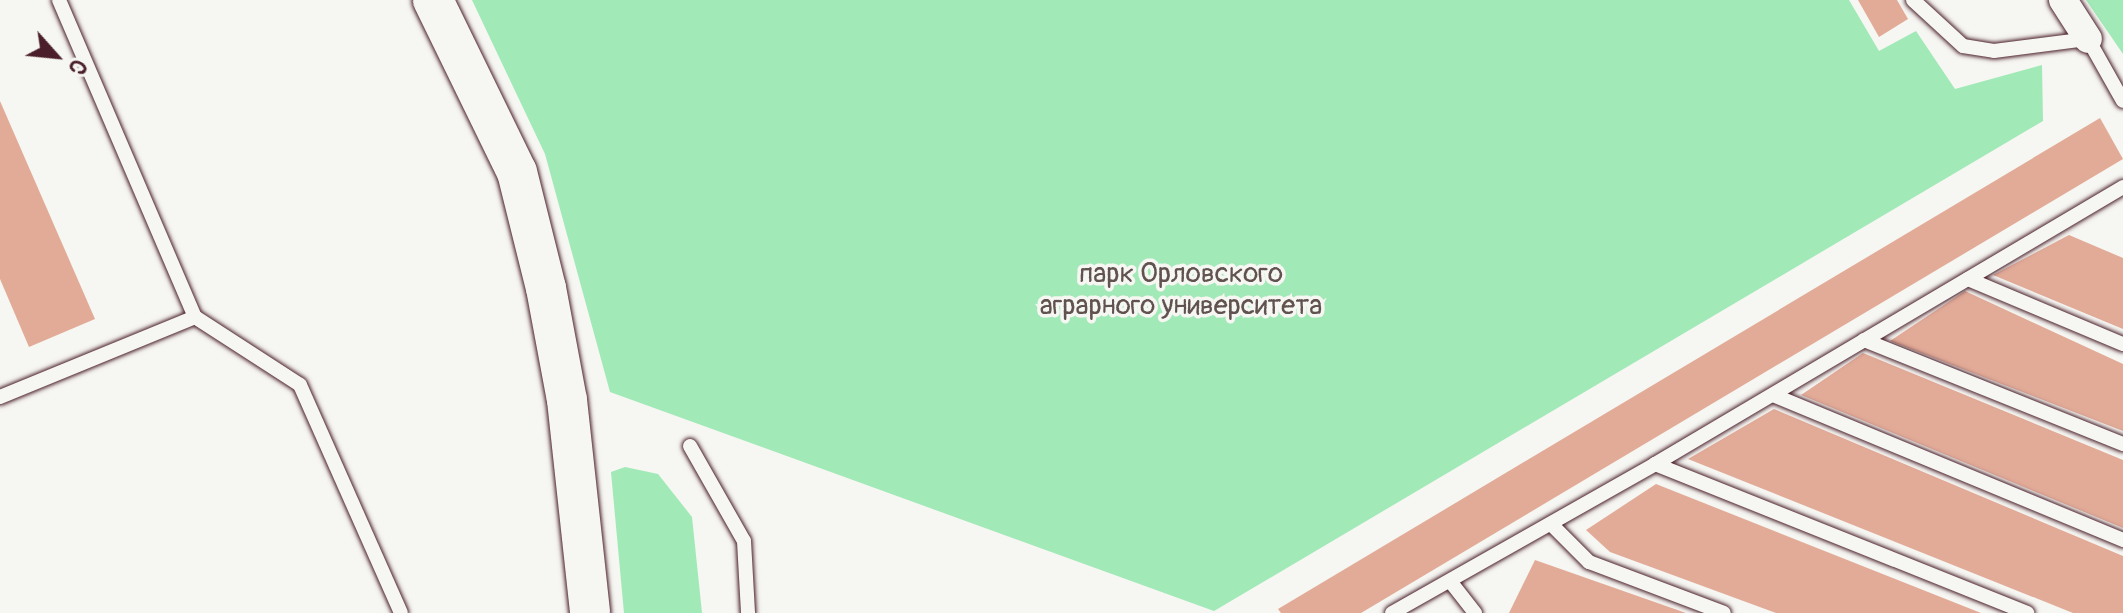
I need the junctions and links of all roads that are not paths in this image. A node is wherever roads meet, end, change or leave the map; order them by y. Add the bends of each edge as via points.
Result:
1 (59, 0) edge
2 (433, 0) edge
3 (1913, 0) edge
4 (2063, 0) edge
5 (2088, 39) junction
6 (2123, 101) edge
7 (2123, 187) edge
8 (1968, 279) junction
9 (195, 317) junction
10 (1864, 340) junction
11 (2123, 344) edge
12 (1773, 395) junction
13 (0, 397) edge
14 (2123, 444) edge
15 (690, 446) dead end
16 (1655, 464) junction
17 (1551, 524) junction
18 (2123, 540) edge
19 (1450, 581) junction
20 (401, 613) edge
21 (590, 613) edge
22 (748, 613) edge
23 (1392, 613) edge
24 (1475, 613) edge
25 (1724, 613) edge
26 (2027, 613) edge

1 - 9 lane
2 - 21 main road via 517,172 543,273 567,400
3 - 5 lane via 1963,46 1994,51
4 - 5 street
5 - 6 lane
7 - 8 lane
8 - 10 lane
8 - 11 lane
9 - 13 lane
9 - 20 lane via 300,385
10 - 12 lane
10 - 14 lane
12 - 16 lane
12 - 18 lane
15 - 22 lane via 744,541
16 - 17 lane
16 - 26 lane
17 - 19 lane
17 - 25 lane via 1589,562
19 - 23 lane
19 - 24 lane

